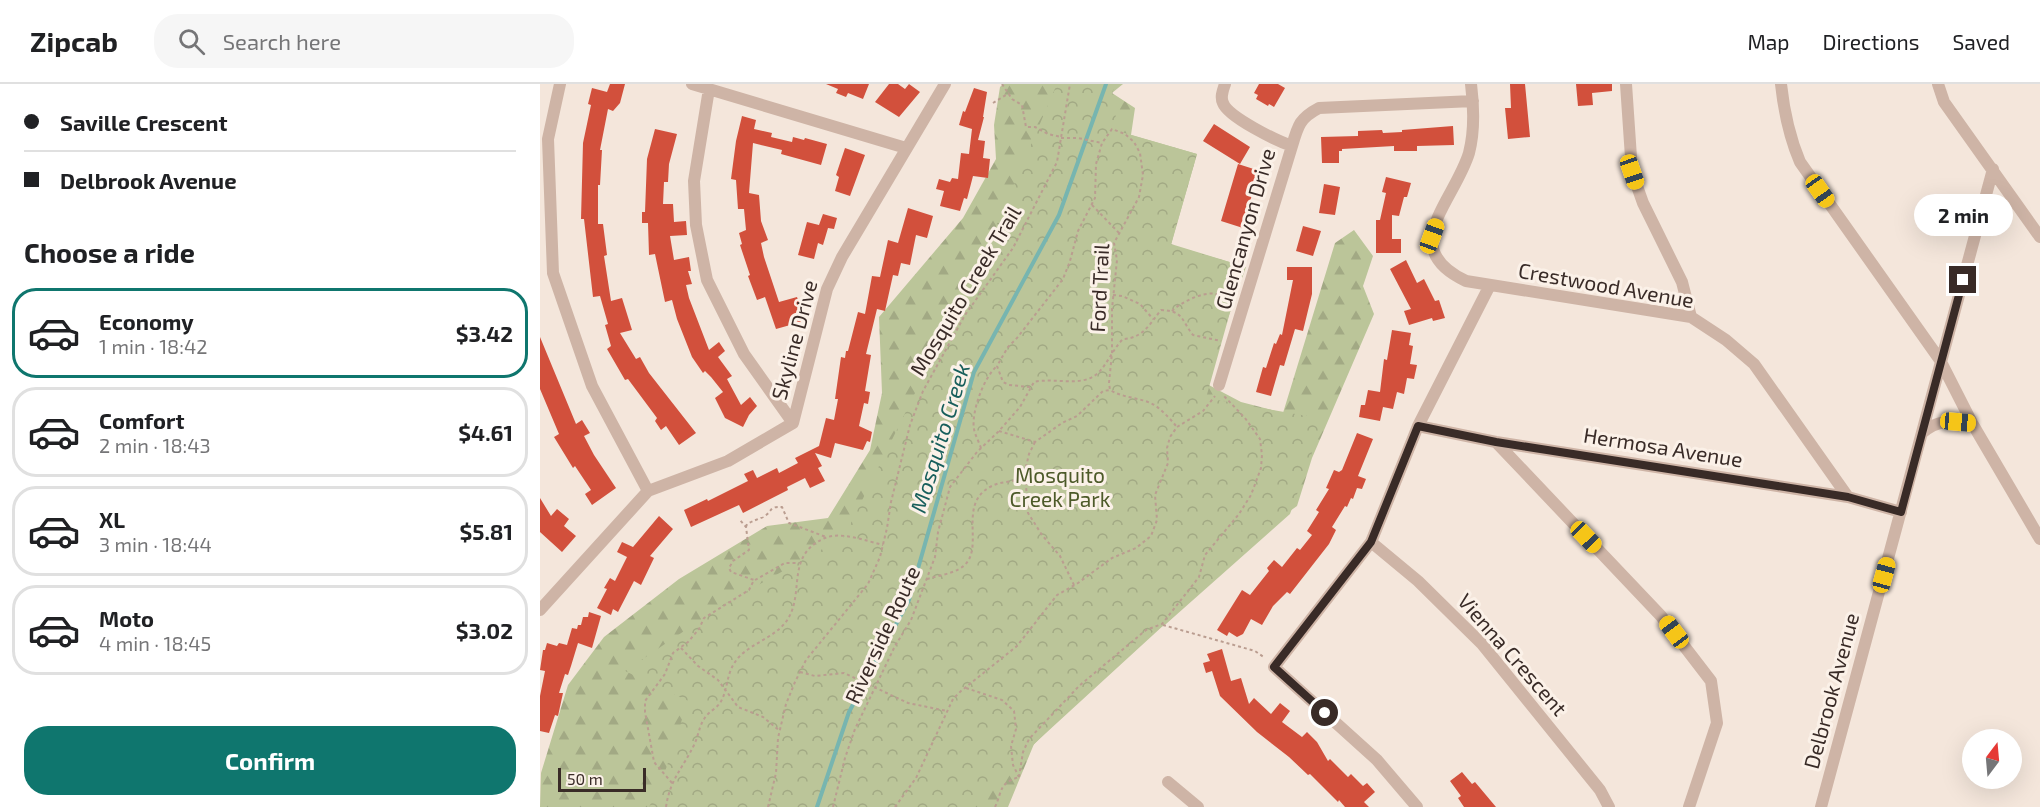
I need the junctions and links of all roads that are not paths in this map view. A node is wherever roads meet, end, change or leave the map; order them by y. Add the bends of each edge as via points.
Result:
1 (560, 84) edge
2 (692, 84) edge
3 (945, 84) edge
4 (1225, 84) edge
5 (1471, 84) edge
6 (1626, 84) edge
7 (1781, 84) edge
8 (1938, 84) edge
9 (709, 89) junction
10 (1473, 101) junction
11 (1292, 146) junction
12 (906, 148) junction
13 (1993, 169) junction
14 (2040, 237) edge
15 (1490, 285) junction
16 (1691, 317) junction
17 (1940, 360) junction
18 (1219, 386) road end
19 (793, 423) junction
20 (1972, 423) junction
21 (1418, 426) junction
22 (1922, 433) junction
23 (1496, 442) junction
24 (648, 490) junction
25 (1848, 497) junction
26 (1901, 512) junction
27 (2040, 539) edge
28 (1371, 542) junction
29 (542, 600) edge
30 (1168, 782) dead end
31 (1198, 807) edge
32 (1417, 807) edge
33 (1609, 807) edge
34 (1689, 807) edge
35 (1821, 807) edge

1 - 24 street via 548,139 553,273 592,386
2 - 9 street
3 - 12 street, Skyline Drive
4 - 11 street, Glencanyon Drive via 1221,101 1227,110
5 - 10 street, Crestwood Avenue
6 - 16 street via 1632,172 1682,282
7 - 17 street via 1785,119 1800,162
8 - 13 street via 1944,102
9 - 12 street
9 - 19 street via 694,181 696,225 707,280 744,354
10 - 11 street via 1319,108 1305,115
10 - 15 street, Crestwood Avenue via 1474,132 1468,155 1436,225 1433,251 1438,263 1450,274
11 - 18 street, Glencanyon Drive
12 - 19 street, Skyline Drive via 827,289
13 - 14 street
13 - 17 street, Delbrook Avenue
15 - 16 street, Crestwood Avenue
15 - 21 street
16 - 25 street, Crestwood Avenue via 1754,364
17 - 20 street
17 - 22 street, Delbrook Avenue
19 - 24 street, Skyline Drive via 728,461
20 - 22 street via 1941,422
20 - 27 street
21 - 23 street, Hermosa Avenue
21 - 28 street
22 - 26 street, Delbrook Avenue
23 - 25 street, Hermosa Avenue
23 - 34 street via 1661,616 1711,681 1717,723
24 - 29 street, Skyline Drive
25 - 26 street, Hermosa Avenue
26 - 35 street, Delbrook Avenue
28 - 32 street via 1274,667 1377,760
28 - 33 street, Vienna Crescent via 1418,581 1482,644 1600,790
30 - 31 street

